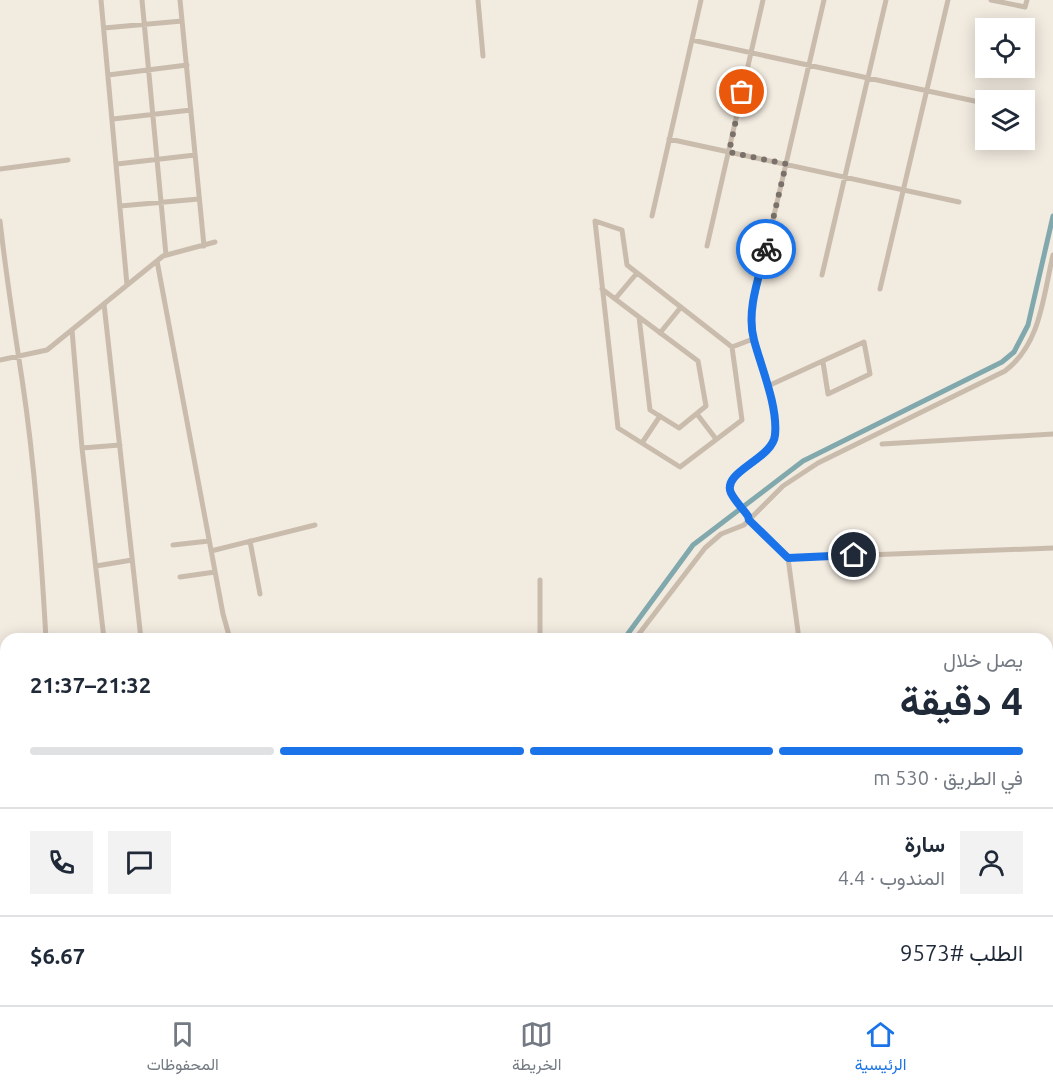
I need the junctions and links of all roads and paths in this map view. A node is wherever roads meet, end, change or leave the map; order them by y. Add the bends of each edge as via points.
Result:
1 (101, 0) edge
2 (142, 0) edge
3 (180, 0) edge
4 (478, 0) edge
5 (701, 0) edge
6 (763, 0) edge
7 (824, 0) edge
8 (886, 0) edge
9 (948, 0) edge
10 (991, 0) edge
11 (1027, 0) edge
12 (182, 21) junction
13 (144, 25) junction
14 (104, 27) junction
15 (692, 40) junction
16 (751, 52) junction
17 (483, 56) dead end
18 (187, 65) junction
19 (809, 65) junction
20 (148, 71) junction
21 (108, 75) junction
22 (868, 78) junction
23 (927, 91) junction
24 (975, 101) edge
25 (190, 110) junction
26 (153, 115) junction
27 (113, 119) junction
28 (669, 139) junction
29 (729, 152) junction
30 (195, 155) junction
31 (156, 159) junction
32 (68, 160) dead end
33 (117, 164) junction
34 (786, 164) junction
35 (0, 169) edge
36 (845, 177) junction
37 (904, 190) junction
38 (199, 199) junction
39 (160, 202) junction
40 (959, 202) dead end
41 (120, 206) junction
42 (652, 216) dead end
43 (0, 221) edge
44 (1, 232) edge
45 (215, 242) dead end
46 (204, 246) junction
47 (707, 246) dead end
48 (166, 255) junction
49 (1053, 255) edge
50 (157, 261) junction
51 (637, 273) junction
52 (3, 275) edge
53 (822, 275) dead end
54 (128, 285) junction
55 (602, 289) junction
56 (880, 289) dead end
57 (615, 299) junction
58 (104, 304) junction
59 (681, 307) junction
60 (639, 317) junction
61 (72, 330) junction
62 (660, 333) junction
63 (753, 339) junction
64 (732, 347) junction
65 (18, 357) junction
66 (0, 360) edge
67 (823, 362) junction
68 (768, 386) junction
69 (697, 414) junction
70 (660, 416) junction
71 (1053, 434) edge
72 (716, 439) junction
73 (642, 443) junction
74 (882, 444) dead end
75 (120, 445) junction
76 (82, 448) junction
77 (748, 518) junction
78 (315, 525) dead end
79 (210, 541) junction
80 (250, 542) junction
81 (173, 545) dead end
82 (1053, 548) edge
83 (211, 551) junction
84 (788, 558) junction
85 (132, 560) junction
86 (96, 566) junction
87 (215, 572) junction
88 (180, 577) dead end
89 (540, 580) dead end
90 (260, 594) dead end
91 (46, 633) edge
92 (103, 633) edge
93 (140, 633) edge
94 (228, 633) edge
95 (540, 633) edge
96 (640, 633) edge
97 (798, 633) edge

1 - 14 street
2 - 13 street
3 - 12 street
4 - 17 street
5 - 15 street
6 - 16 street
7 - 19 street
8 - 22 street
9 - 23 street
10 - 11 street via 1025,8
12 - 13 street
12 - 18 street
13 - 14 street
13 - 20 street
14 - 21 street
15 - 16 street
15 - 28 street
16 - 19 street
16 - 29 street
18 - 20 street
18 - 25 street
19 - 22 street
19 - 34 street
20 - 21 street
20 - 26 street
21 - 27 street
22 - 23 street
22 - 36 street
23 - 24 street
23 - 37 street
25 - 26 street
25 - 30 street
26 - 27 street
26 - 31 street
27 - 33 street
28 - 29 street
28 - 42 street
29 - 34 street
29 - 47 street
30 - 31 street
30 - 38 street
31 - 33 street
31 - 39 street
32 - 35 street
33 - 41 street
34 - 36 street
34 - 63 street via 752,310
36 - 37 street
36 - 53 street
37 - 40 street
37 - 56 street
38 - 39 street
38 - 46 street
39 - 41 street
39 - 48 street
41 - 54 street
43 - 44 street
44 - 52 street
45 - 46 street
46 - 48 street
48 - 50 street
49 - 77 street via 1034,334 1015,363 806,470
50 - 54 street
50 - 79 street
51 - 55 street via 627,265 622,230 595,221
51 - 57 street
51 - 59 street
52 - 65 street
54 - 58 street
55 - 57 street
55 - 73 street via 618,428
57 - 60 street
58 - 61 street
58 - 75 street
59 - 62 street
59 - 64 street
60 - 62 street
60 - 70 street via 650,410
61 - 65 street via 47,350
61 - 76 street
62 - 69 street via 698,361 706,406
63 - 64 street
63 - 68 street
64 - 72 street via 742,420
65 - 66 street
65 - 91 street via 33,464
67 - 67 street via 864,342 870,374 828,394
67 - 68 street
68 - 77 street via 774,441 765,453 734,476 730,486
69 - 70 street via 679,428
69 - 72 street
70 - 73 street
71 - 74 street
72 - 73 street via 680,466
75 - 76 street
75 - 85 street
76 - 86 street
77 - 84 street
77 - 96 street via 744,525 721,534 705,548
78 - 80 street
79 - 81 street
79 - 83 street
80 - 83 street
80 - 90 street
82 - 84 street
83 - 87 street
84 - 97 street
85 - 86 street
85 - 93 street
86 - 92 street
87 - 88 street
87 - 94 street
89 - 95 street

